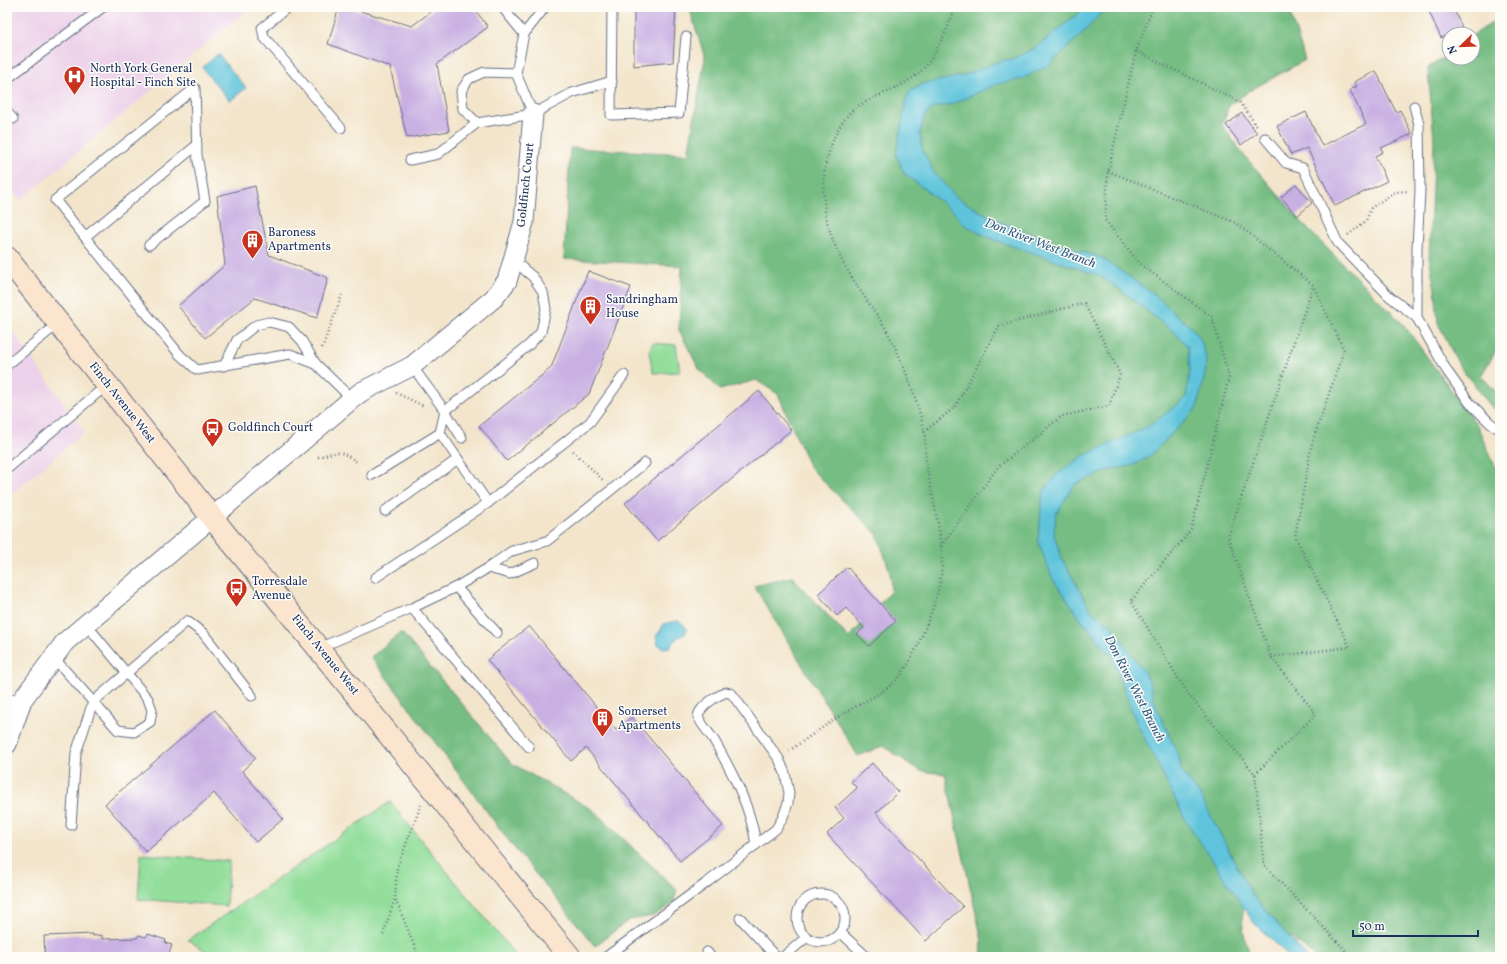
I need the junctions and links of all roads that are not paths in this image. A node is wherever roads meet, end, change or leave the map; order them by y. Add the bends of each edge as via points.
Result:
1 (103, 7) edge
2 (288, 7) edge
3 (502, 7) edge
4 (545, 7) edge
5 (612, 7) edge
6 (524, 34) junction
7 (686, 36) dead end
8 (516, 73) junction
9 (7, 79) edge
10 (612, 81) junction
11 (1414, 106) dead end
12 (533, 114) junction
13 (476, 123) junction
14 (341, 128) dead end
15 (1265, 138) road end
16 (197, 145) junction
17 (410, 160) dead end
18 (85, 237) junction
19 (149, 245) dead end
20 (7, 258) edge
21 (514, 261) junction
22 (1417, 318) junction
23 (59, 323) junction
24 (316, 364) junction
25 (7, 365) edge
26 (224, 366) junction
27 (412, 366) junction
28 (624, 374) dead end
29 (107, 385) junction
30 (352, 399) junction
31 (445, 411) junction
32 (1500, 430) edge
33 (440, 433) junction
34 (462, 438) dead end
35 (458, 459) junction
36 (645, 463) dead end
37 (7, 469) edge
38 (372, 475) dead end
39 (488, 503) junction
40 (385, 511) dead end
41 (212, 518) junction
42 (535, 562) dead end
43 (488, 568) junction
44 (375, 578) dead end
45 (456, 587) junction
46 (412, 608) junction
47 (86, 624) junction
48 (496, 633) dead end
49 (318, 648) junction
50 (54, 658) junction
51 (128, 673) junction
52 (252, 696) dead end
53 (14, 701) edge
54 (93, 702) junction
55 (7, 744) edge
56 (529, 747) dead end
57 (71, 825) dead end
58 (756, 845) junction
59 (740, 918) dead end
60 (840, 932) junction
61 (807, 937) junction
62 (570, 957) edge
63 (606, 957) edge
64 (776, 957) edge
65 (783, 957) edge
66 (867, 957) edge

1 - 9 lane
2 - 14 lane via 262,28 264,37
3 - 6 lane
4 - 6 lane
5 - 10 lane
6 - 8 lane
7 - 10 lane via 678,113 611,116
8 - 12 lane
8 - 13 lane via 484,72 469,79 461,91 463,109
10 - 12 lane via 572,93
11 - 22 lane via 1419,124 1420,191
12 - 13 lane
12 - 21 street, Goldfinch Court via 524,222
13 - 17 lane via 438,154
15 - 22 lane via 1286,163 1303,168 1338,243 1389,296
16 - 18 lane
16 - 18 lane via 195,88 55,200
16 - 19 lane via 205,201
18 - 26 lane via 180,355 197,370
20 - 23 main road, Finch Avenue West
21 - 27 street, Goldfinch Court via 507,281 494,298
21 - 31 lane via 533,277 543,292 546,309 541,332 529,345
22 - 32 lane via 1447,371 1469,402 1490,424
23 - 25 lane
23 - 29 main road, Finch Avenue West
24 - 26 lane via 290,354
24 - 26 lane via 302,341 289,327 269,322 256,325 237,340
24 - 30 lane
27 - 30 street, Goldfinch Court
27 - 31 lane
28 - 39 lane via 590,422
29 - 37 lane
29 - 41 main road, Finch Avenue West
30 - 41 street, Goldfinch Court
31 - 33 lane
31 - 34 lane
33 - 35 lane
33 - 38 lane
35 - 39 lane
35 - 40 lane
36 - 43 lane via 547,542 512,551
39 - 44 lane
41 - 47 street
41 - 49 main road, Finch Avenue West
42 - 43 lane via 510,574
43 - 45 lane
45 - 46 lane
45 - 48 lane
46 - 49 lane
46 - 56 lane
47 - 50 street via 65,642
47 - 51 lane
49 - 62 main road, Finch Avenue West
50 - 53 street via 22,700
50 - 54 lane
51 - 52 lane via 187,621 203,633
51 - 54 lane
51 - 54 lane via 148,698 152,710 150,722 134,732 118,730
53 - 55 street
54 - 57 lane via 76,753
58 - 58 lane via 776,829 783,817 789,793 779,759 732,694 726,692 699,711 698,716 722,754 746,802 754,827
58 - 63 lane
59 - 64 lane
60 - 61 lane via 828,941 814,941
60 - 61 lane via 845,917 839,902 826,894 818,894 804,902 798,912 798,924 801,932
60 - 66 lane
61 - 65 lane

